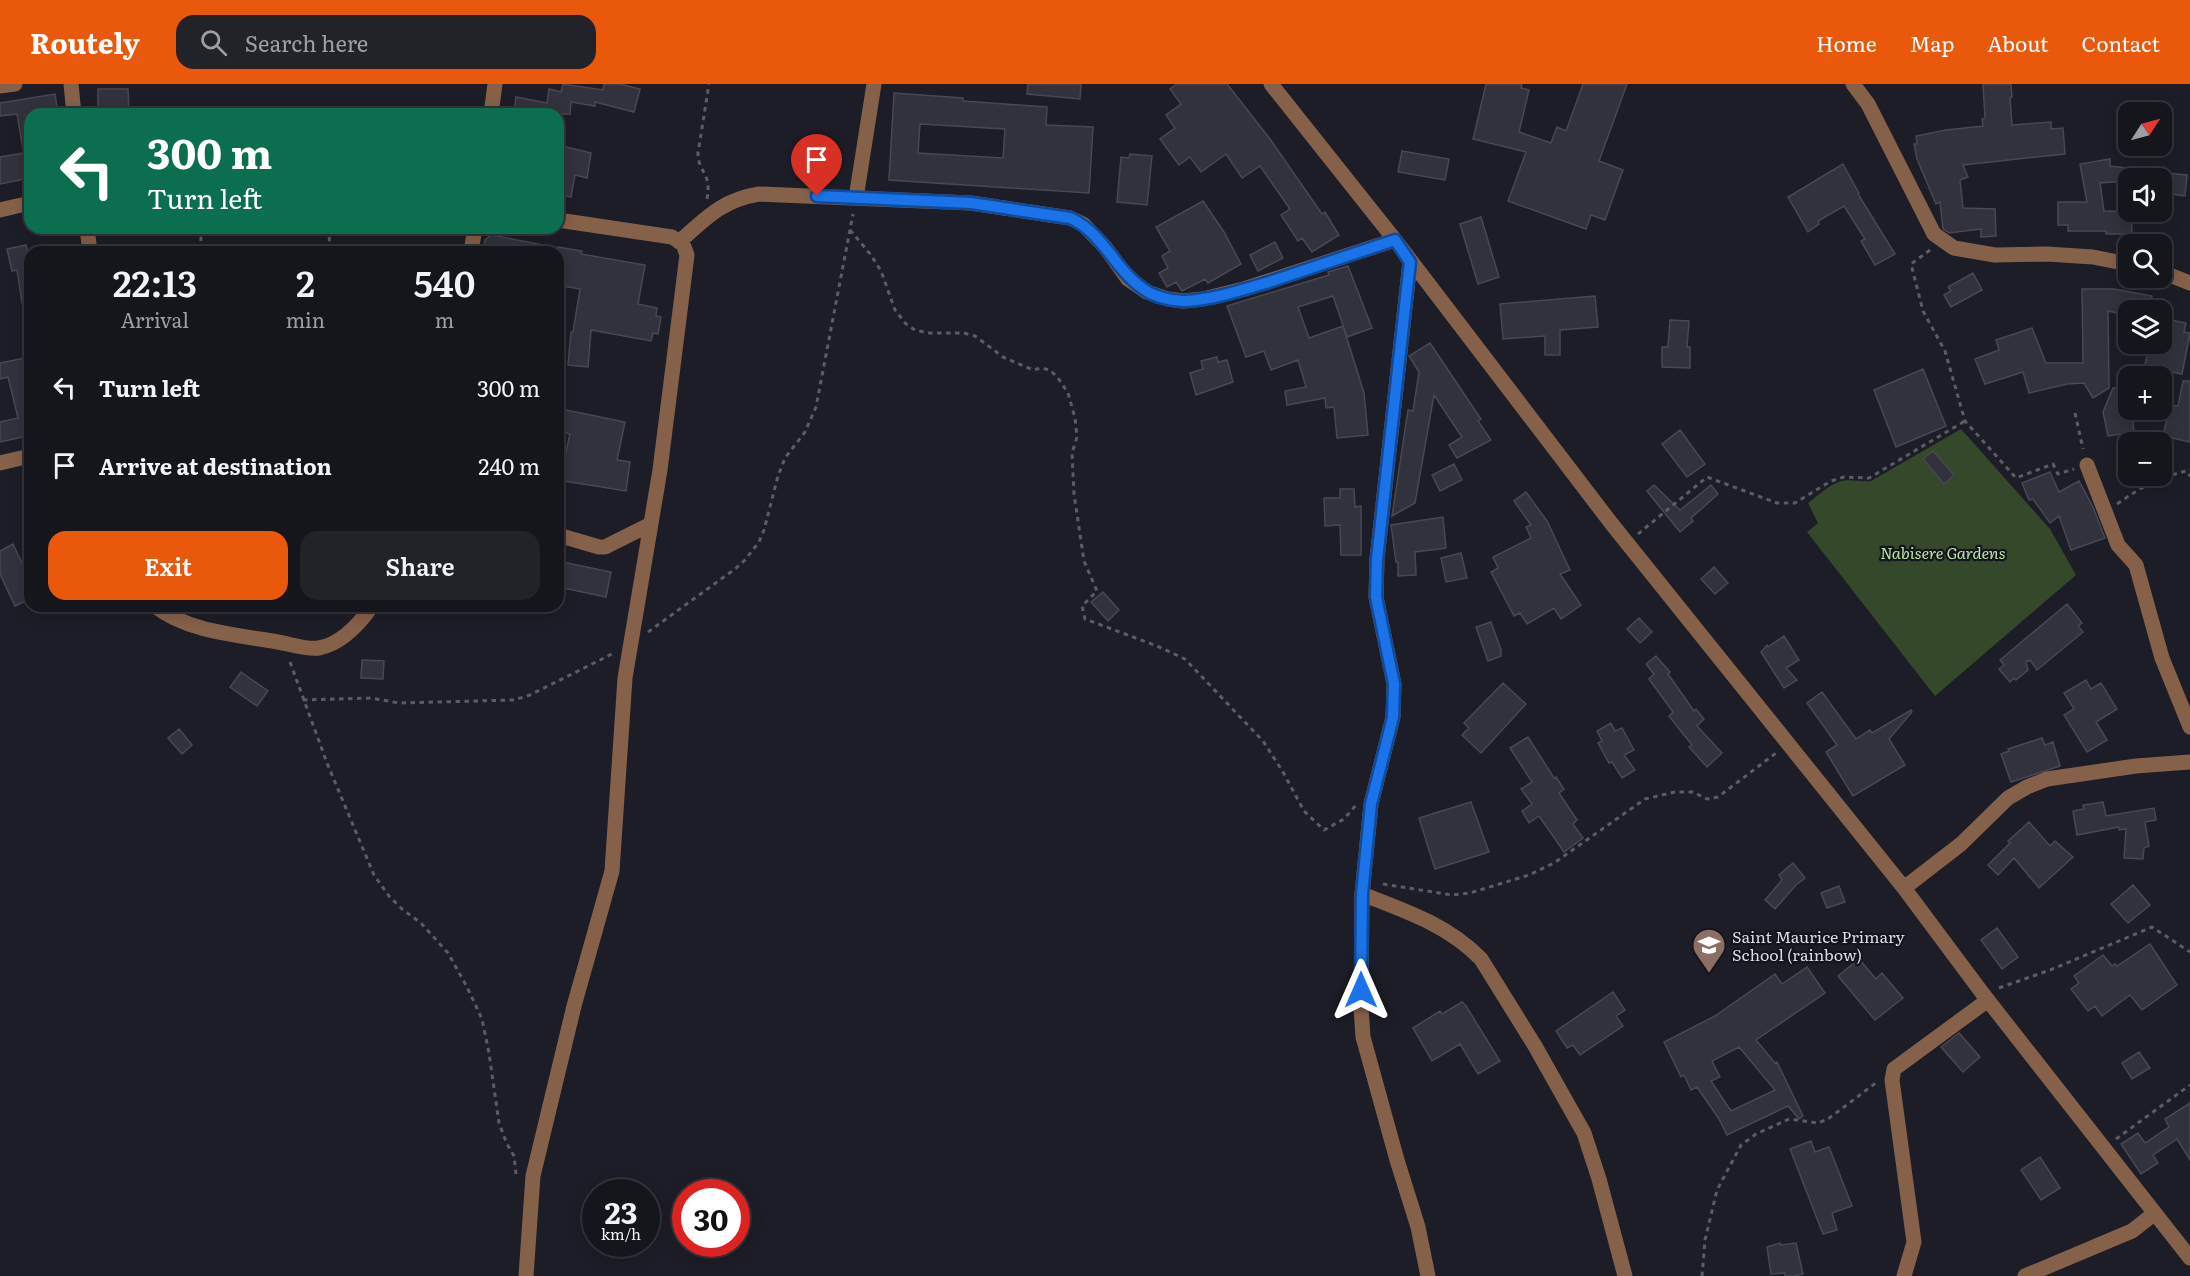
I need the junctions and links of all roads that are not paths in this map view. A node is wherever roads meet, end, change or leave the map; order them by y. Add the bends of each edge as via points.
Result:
1 (15, 84) edge
2 (71, 84) edge
3 (495, 84) edge
4 (874, 84) edge
5 (1271, 84) edge
6 (1853, 84) edge
7 (0, 86) edge
8 (73, 108) edge
9 (492, 108) edge
10 (856, 198) junction
11 (24, 204) edge
12 (0, 210) edge
13 (564, 221) edge
14 (1395, 240) junction
15 (679, 242) junction
16 (1410, 262) junction
17 (2118, 262) edge
18 (2172, 276) edge
19 (2190, 283) edge
20 (24, 457) edge
21 (0, 463) edge
22 (2087, 465) road end
23 (651, 524) junction
24 (564, 537) edge
25 (163, 612) edge
26 (368, 612) edge
27 (2190, 727) edge
28 (2190, 762) edge
29 (1363, 887) junction
30 (1904, 888) junction
31 (1985, 997) junction
32 (2155, 1213) junction
33 (2190, 1258) edge
34 (526, 1276) edge
35 (1428, 1276) edge
36 (1625, 1276) edge
37 (1905, 1276) edge
38 (2025, 1276) edge

1 - 7 street
2 - 8 street
3 - 9 street
4 - 10 street
5 - 14 street
6 - 17 street via 1868,104 1934,234 1954,248 1995,255 2047,254
10 - 14 street via 971,203 1070,218 1083,224 1105,247 1128,279 1147,292 1183,301 1244,289
10 - 15 street via 759,194 741,197 725,204
11 - 12 street
13 - 15 street via 672,237
14 - 16 street
15 - 23 street via 687,255 686,270
16 - 29 street via 1377,559 1376,597 1394,684 1393,717 1371,804
16 - 30 street via 1627,542
18 - 19 street
20 - 21 street
22 - 27 street via 2118,545 2136,566 2162,658
23 - 24 street via 605,548
23 - 34 street via 625,678 612,871 533,1176
25 - 26 street via 202,628 318,648 337,641
28 - 30 street via 2047,779 2026,787 2008,798 1961,843
29 - 35 street via 1364,1036
29 - 36 street via 1431,921 1481,959 1584,1133
30 - 31 street
31 - 32 street
31 - 37 street via 1894,1069 1892,1080 1914,1242
32 - 33 street
32 - 38 street via 2132,1231

